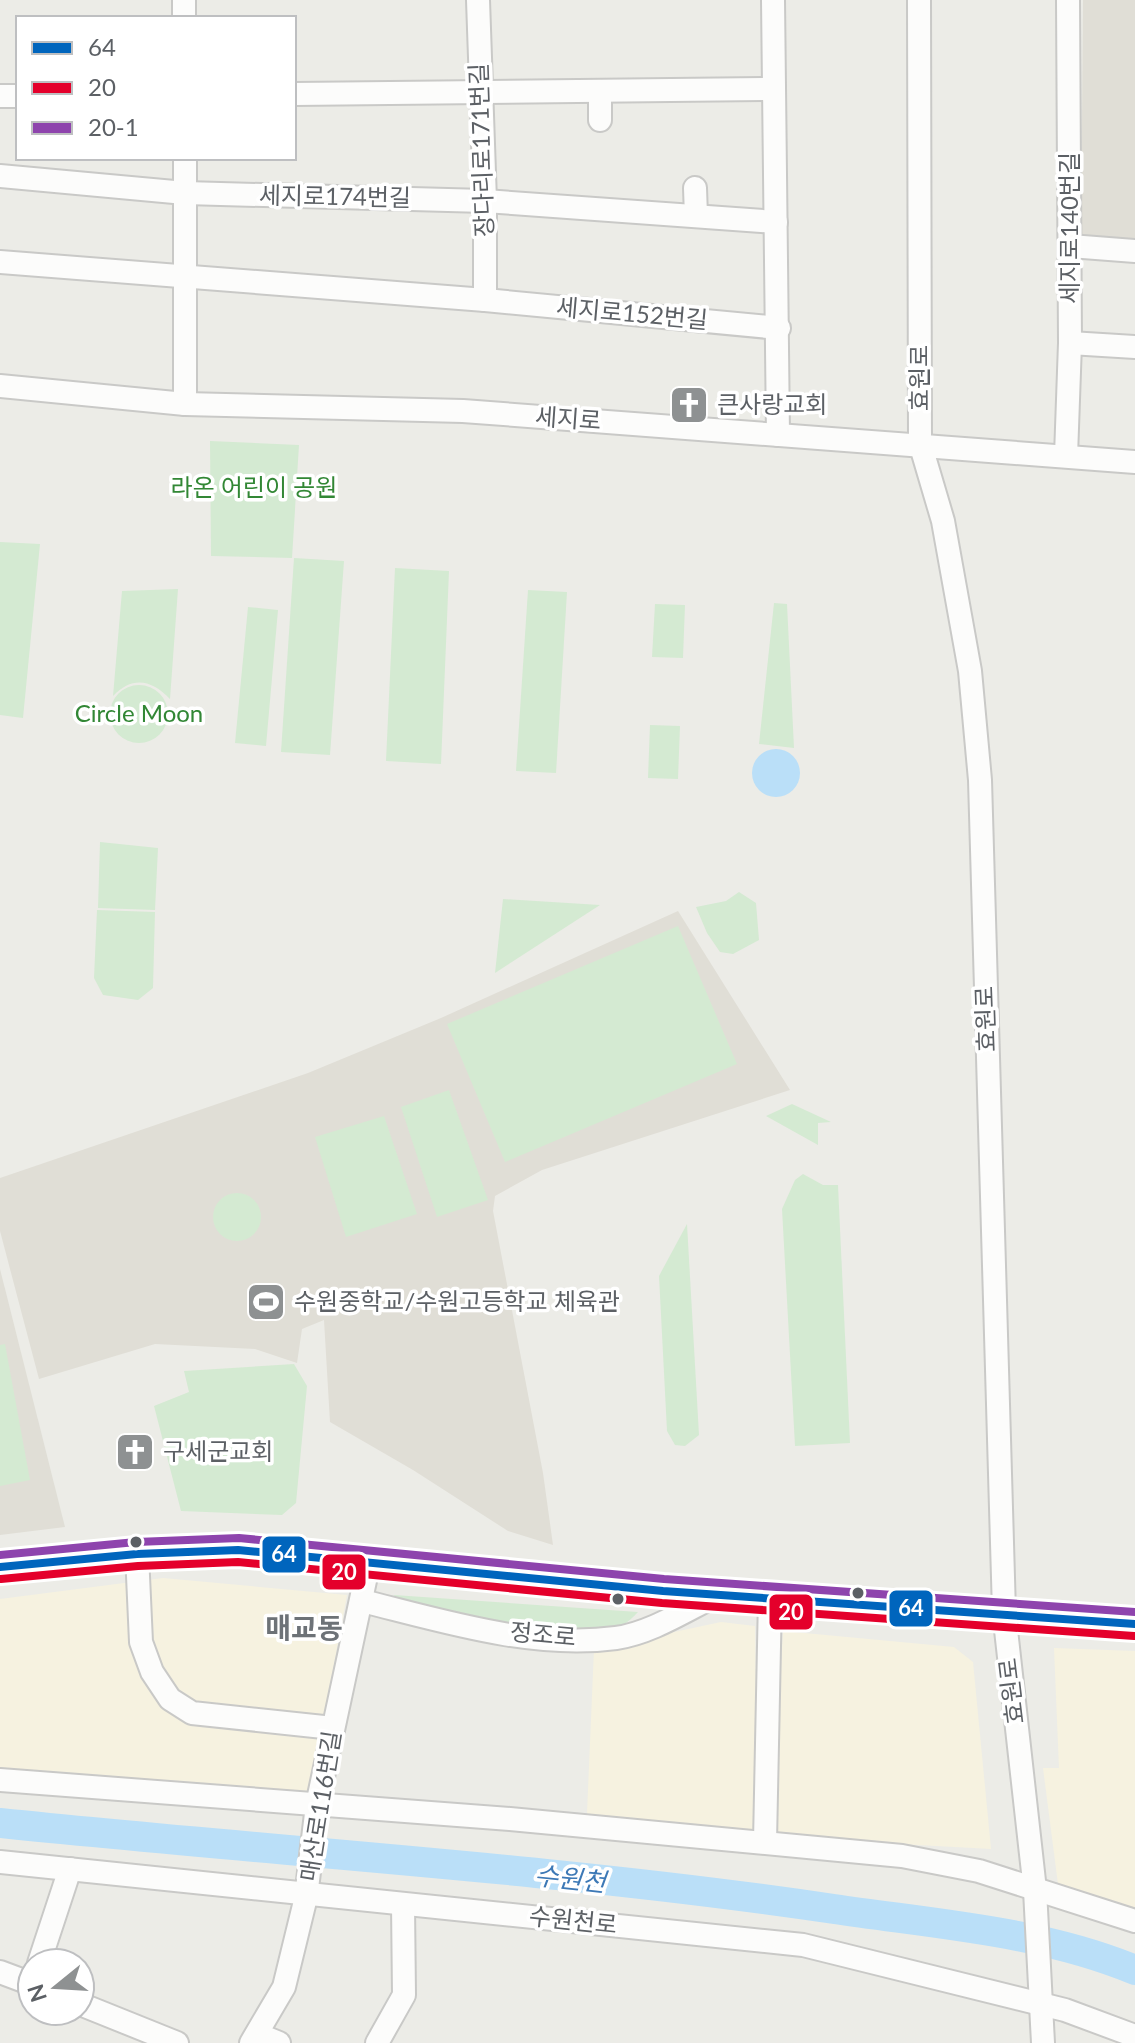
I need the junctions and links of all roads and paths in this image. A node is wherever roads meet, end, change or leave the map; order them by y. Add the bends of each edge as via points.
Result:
1 (478, 0) edge
2 (773, 0) edge
3 (919, 0) edge
4 (1068, 0) edge
5 (774, 89) junction
6 (600, 92) junction
7 (296, 94) edge
8 (481, 94) junction
9 (600, 120) dead end
10 (185, 160) edge
11 (0, 176) edge
12 (695, 188) dead end
13 (185, 193) junction
14 (485, 201) junction
15 (696, 216) junction
16 (776, 222) junction
17 (1070, 246) junction
18 (1135, 251) edge
19 (0, 262) edge
20 (188, 276) junction
21 (485, 300) junction
22 (779, 328) junction
23 (1070, 343) junction
24 (1135, 347) edge
25 (0, 386) edge
26 (185, 404) junction
27 (778, 435) junction
28 (920, 443) junction
29 (1066, 456) junction
30 (1135, 462) edge
31 (137, 1554) junction
32 (369, 1562) junction
33 (0, 1567) edge
34 (718, 1594) junction
35 (770, 1597) junction
36 (362, 1601) junction
37 (1004, 1612) junction
38 (1135, 1624) edge
39 (333, 1728) junction
40 (0, 1780) edge
41 (317, 1811) junction
42 (765, 1842) junction
43 (0, 1862) edge
44 (70, 1869) junction
45 (307, 1889) junction
46 (1036, 1901) junction
47 (403, 1905) junction
48 (1135, 1921) edge
49 (44, 1947) edge
50 (1042, 1996) junction
51 (96, 2010) edge
52 (1135, 2036) edge
53 (254, 2039) edge
54 (177, 2043) edge
55 (279, 2043) edge
56 (377, 2043) edge
57 (1043, 2043) edge

1 - 8 street, 장다리로171번길
2 - 5 street
3 - 28 street, 효원로
4 - 17 street, 세지로140번길
5 - 6 street
5 - 16 street
6 - 8 street
6 - 9 street
7 - 8 street
8 - 14 street, 장다리로171번길
10 - 13 street
11 - 13 street, 세지로174번길
12 - 15 street
13 - 14 street, 세지로174번길
13 - 20 street
14 - 15 street
14 - 21 street, 장다리로171번길
15 - 16 street
16 - 22 street
17 - 18 street
17 - 23 street, 세지로140번길
19 - 20 street
20 - 21 street
20 - 26 street
21 - 22 street, 세지로152번길
22 - 27 street
23 - 24 street
23 - 29 street, 세지로140번길
25 - 26 street, 세지로
26 - 27 street, 세지로 via 463,411
27 - 28 street, 세지로
28 - 29 street, 세지로
28 - 37 street, 효원로 via 943,521 970,671 980,780
29 - 30 street, 세지로
31 - 32 street, 정조로 via 238,1550
31 - 33 street, 정조로
31 - 39 street via 141,1642 170,1699 192,1713
32 - 34 street, 정조로
32 - 36 street, 매산로116번길
34 - 35 street, 정조로
34 - 36 street, 정조로 via 618,1637 552,1641
35 - 37 street, 정조로
35 - 42 street
36 - 39 street, 매산로116번길
37 - 38 street, 정조로
37 - 46 street, 효원로
39 - 41 street, 매산로116번길
40 - 41 street
41 - 42 street
41 - 45 street, 매산로116번길
42 - 46 street via 902,1856 979,1871
43 - 44 street, 수원천로
44 - 45 street, 수원천로
44 - 49 street
45 - 47 street, 수원천로
45 - 53 street, 매산로116번길 via 284,1987
46 - 48 street
46 - 50 street, 효원로
47 - 50 street, 수원천로 via 803,1945
47 - 56 street via 404,1995
50 - 52 street, 수원천로
50 - 57 street, 효원로
51 - 54 street
53 - 55 street

